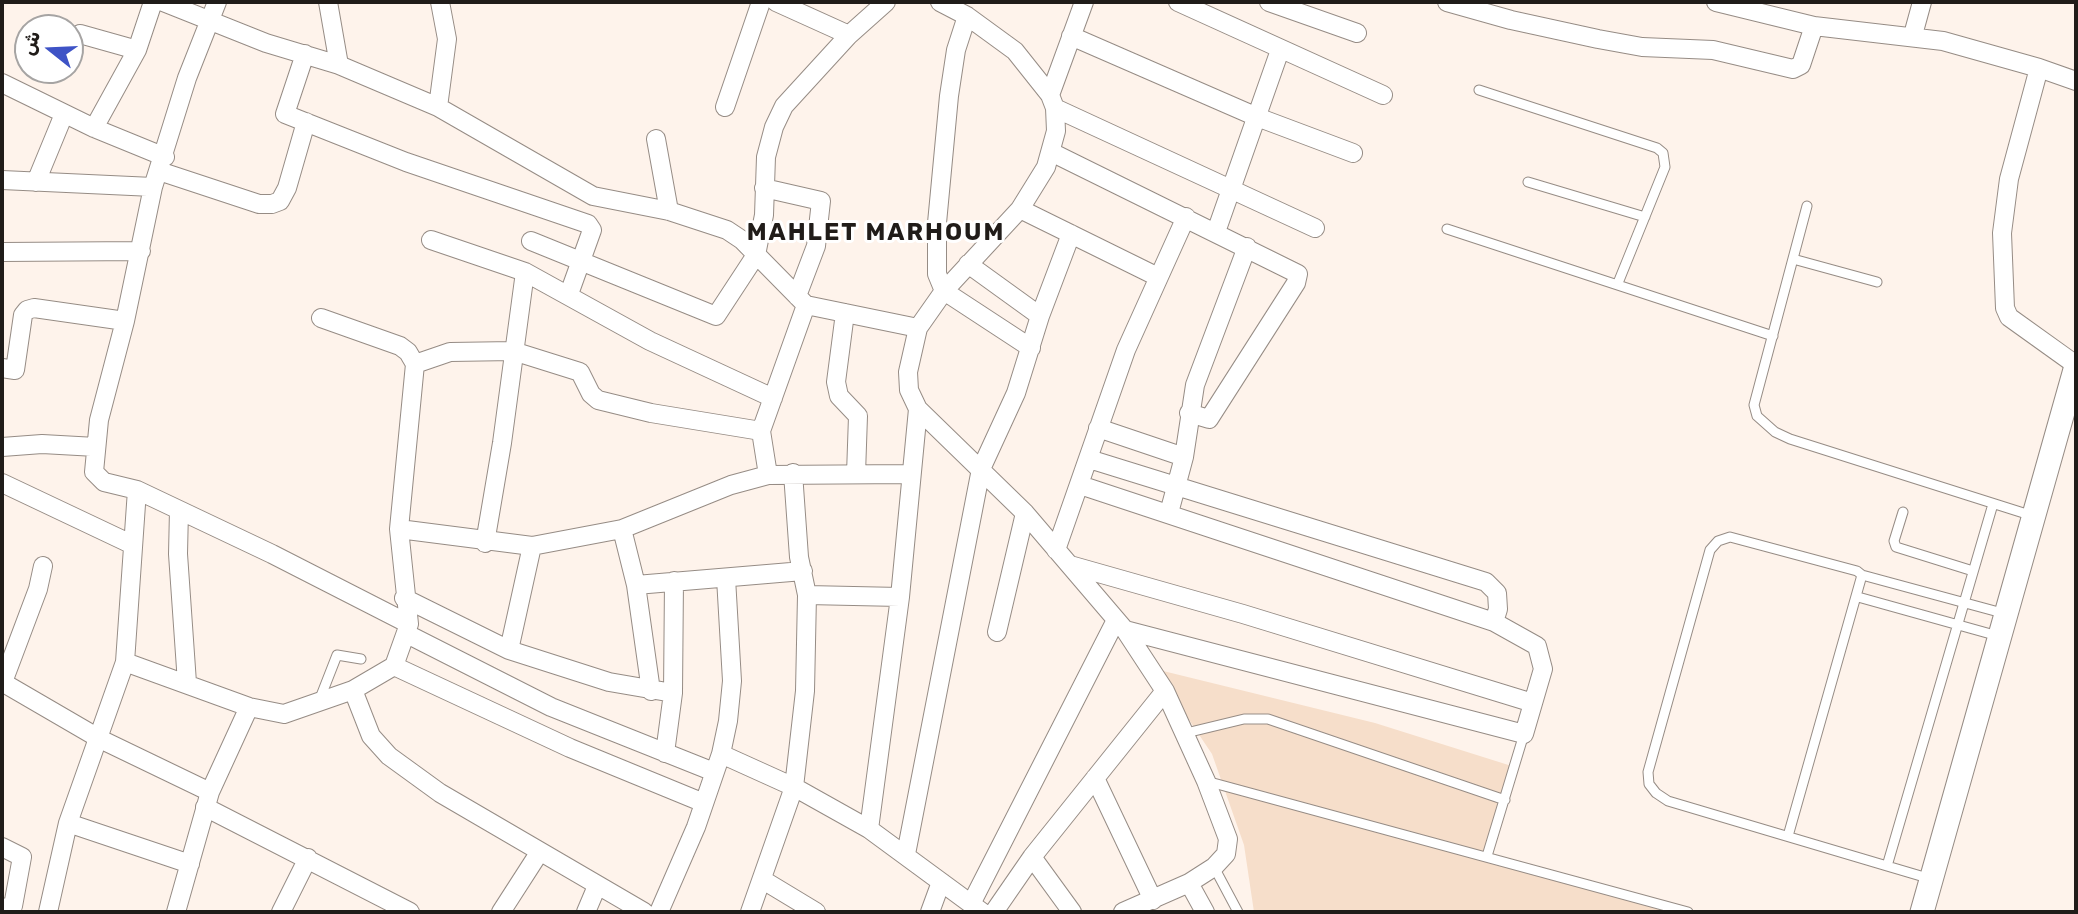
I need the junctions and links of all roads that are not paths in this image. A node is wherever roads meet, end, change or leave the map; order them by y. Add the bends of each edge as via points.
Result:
1 (153, 2) edge
2 (163, 2) edge
3 (217, 2) edge
4 (328, 2) edge
5 (440, 2) edge
6 (761, 2) edge
7 (776, 2) edge
8 (940, 2) edge
9 (1084, 2) edge
10 (1178, 2) edge
11 (1269, 2) edge
12 (1447, 2) edge
13 (1716, 2) edge
14 (1922, 2) edge
15 (883, 3) edge
16 (812, 8) edge
17 (1769, 8) edge
18 (967, 16) junction
19 (207, 19) junction
20 (1814, 26) junction
21 (1357, 33) dead end
22 (84, 35) edge
23 (849, 35) junction
24 (1913, 35) junction
25 (1072, 36) junction
26 (136, 50) junction
27 (1280, 50) junction
28 (304, 54) junction
29 (339, 65) junction
30 (2039, 68) junction
31 (2076, 81) edge
32 (2, 83) edge
33 (1479, 90) dead end
34 (1383, 95) dead end
35 (1053, 102) junction
36 (438, 107) junction
37 (725, 107) dead end
38 (64, 114) junction
39 (1257, 117) junction
40 (306, 122) junction
41 (94, 128) junction
42 (656, 139) dead end
43 (1051, 152) junction
44 (1353, 153) dead end
45 (159, 172) junction
46 (2, 180) edge
47 (1528, 181) dead end
48 (36, 182) junction
49 (764, 188) junction
50 (1230, 190) junction
51 (1807, 206) dead end
52 (1020, 209) junction
53 (669, 211) junction
54 (1186, 216) junction
55 (1645, 217) junction
56 (1315, 228) dead end
57 (1447, 229) dead end
58 (1216, 232) junction
59 (1071, 234) junction
60 (431, 240) dead end
61 (531, 241) dead end
62 (1247, 247) junction
63 (2, 251) edge
64 (141, 251) junction
65 (755, 255) junction
66 (580, 259) junction
67 (1793, 260) junction
68 (968, 264) junction
69 (524, 272) junction
70 (1158, 277) junction
71 (1877, 282) dead end
72 (1618, 283) junction
73 (944, 291) junction
74 (569, 294) junction
75 (802, 300) junction
76 (845, 313) junction
77 (1040, 316) junction
78 (321, 318) dead end
79 (125, 321) junction
80 (918, 328) junction
81 (1773, 336) junction
82 (1031, 348) junction
83 (513, 351) junction
84 (415, 364) junction
85 (2076, 365) edge
86 (2, 368) edge
87 (773, 398) junction
88 (918, 409) junction
89 (1189, 413) junction
90 (1098, 429) junction
91 (761, 431) junction
92 (2, 447) edge
93 (96, 447) junction
94 (1184, 457) junction
95 (1089, 459) junction
96 (981, 469) junction
97 (793, 473) junction
98 (856, 474) junction
99 (910, 474) junction
100 (768, 475) junction
101 (2, 483) edge
102 (1178, 484) junction
103 (1080, 485) junction
104 (137, 490) junction
105 (1993, 504) junction
106 (180, 510) junction
107 (1903, 512) dead end
108 (1025, 513) junction
109 (1169, 513) junction
110 (2034, 516) junction
111 (399, 529) junction
112 (622, 529) junction
113 (485, 542) junction
114 (131, 544) junction
115 (532, 546) junction
116 (1056, 550) junction
117 (1069, 565) junction
118 (43, 566) dead end
119 (803, 571) junction
120 (1973, 571) junction
121 (1862, 575) junction
122 (726, 579) junction
123 (674, 581) junction
124 (636, 584) junction
125 (807, 595) junction
126 (900, 597) junction
127 (1858, 597) junction
128 (404, 598) junction
129 (1964, 603) junction
130 (1494, 622) junction
131 (1121, 625) junction
132 (1957, 625) junction
133 (2003, 626) junction
134 (408, 629) junction
135 (997, 632) dead end
136 (509, 650) junction
137 (361, 659) dead end
138 (125, 662) junction
139 (394, 666) junction
140 (2, 682) edge
141 (187, 683) junction
142 (353, 690) junction
143 (651, 691) junction
144 (1165, 691) junction
145 (673, 693) junction
146 (318, 702) junction
147 (1533, 703) junction
148 (249, 707) junction
149 (1186, 733) junction
150 (1524, 734) junction
151 (100, 739) junction
152 (665, 753) junction
153 (721, 754) junction
154 (714, 772) junction
155 (1095, 778) junction
156 (1206, 781) junction
157 (794, 787) junction
158 (208, 800) junction
159 (1505, 800) junction
160 (704, 803) junction
161 (68, 823) junction
162 (869, 829) junction
163 (1788, 836) junction
164 (2, 847) edge
165 (539, 853) junction
166 (906, 854) junction
167 (1487, 856) junction
168 (1032, 857) junction
169 (307, 858) junction
170 (190, 864) junction
171 (1887, 866) junction
172 (1214, 867) junction
173 (1931, 879) junction
174 (763, 880) junction
175 (941, 882) junction
176 (1189, 883) junction
177 (597, 886) junction
178 (1153, 900) junction
179 (2, 908) edge
180 (391, 908) edge
181 (981, 910) edge
182 (1127, 911) edge
183 (48, 912) edge
184 (176, 912) edge
185 (281, 912) edge
186 (410, 912) edge
187 (501, 912) edge
188 (586, 912) edge
189 (643, 912) edge
190 (659, 912) edge
191 (750, 912) edge
192 (816, 912) edge
193 (930, 912) edge
194 (1072, 912) edge
195 (1205, 912) edge
196 (1238, 912) edge
197 (1688, 912) edge
198 (1922, 912) edge

1 - 26 street
2 - 19 street
3 - 19 street
4 - 29 street
5 - 36 street via 447,39
6 - 37 street
7 - 16 street
8 - 18 street
9 - 25 street
10 - 27 street
11 - 21 street
12 - 20 street via 1598,39 1642,47 1713,50 1793,69 1803,61
13 - 17 street
14 - 24 street
15 - 23 street
16 - 23 street
17 - 20 street
18 - 35 street via 1015,51
18 - 73 street via 952,71 942,166 935,264
19 - 28 street
19 - 45 street
20 - 24 street
22 - 26 street
23 - 49 street via 784,106 768,146
24 - 30 street
25 - 35 street
25 - 39 street
26 - 41 street
27 - 34 street
27 - 39 street
28 - 29 street
28 - 40 street via 285,114
29 - 36 street
30 - 31 street
30 - 85 street via 2004,205 2004,308 2017,324
32 - 38 street
33 - 55 lane via 1657,148 1663,153 1665,167
35 - 43 street via 1056,131
35 - 50 street
36 - 53 street via 593,195
38 - 41 street
38 - 48 street
39 - 44 street
39 - 50 street
40 - 45 street via 287,188 280,201 272,204
40 - 66 street via 406,162 589,224 592,230
41 - 45 street
42 - 53 street
43 - 52 street
43 - 54 street
45 - 48 street
45 - 64 street
46 - 48 street
47 - 55 lane
49 - 65 street via 763,228
49 - 75 street via 821,201 816,246
50 - 56 street
50 - 58 street
51 - 67 lane
52 - 59 street
52 - 68 street
53 - 65 street via 727,230
54 - 58 street
54 - 70 street
55 - 72 lane
57 - 72 lane
58 - 62 street
59 - 70 street
59 - 77 street
60 - 69 street
61 - 66 street
62 - 89 street via 1195,385
62 - 89 street via 1296,271 1298,279 1209,419
63 - 64 street
64 - 79 street
65 - 66 street via 716,316
65 - 75 street
66 - 74 street
67 - 71 lane
67 - 81 lane
68 - 73 street
68 - 77 street
69 - 74 street
69 - 83 street
70 - 90 street
72 - 81 lane
73 - 80 street
73 - 82 street
74 - 87 street via 650,341
75 - 76 street
75 - 87 street
76 - 80 street
76 - 98 street via 836,382 839,396 858,416
77 - 82 street
78 - 84 street via 400,346
79 - 86 street via 27,310 15,370
79 - 93 street
80 - 88 street via 908,372 909,390
81 - 105 lane via 1754,405 1757,416 1775,432
82 - 96 street
83 - 84 street via 450,352
83 - 91 street via 580,372 598,400
83 - 113 street
84 - 111 street
85 - 110 street
87 - 91 street
88 - 96 street
88 - 99 street
89 - 94 street
90 - 94 street
90 - 95 street
91 - 100 street
92 - 93 street
93 - 104 street via 94,472 98,478
94 - 102 street
95 - 102 street
95 - 103 street
96 - 108 street
96 - 166 street
97 - 98 street
97 - 100 street
97 - 119 street
98 - 99 street
99 - 126 street
100 - 112 street
101 - 114 street
102 - 109 street
102 - 130 street via 1486,582 1497,593
103 - 109 street
103 - 116 street
104 - 106 street
104 - 114 street
105 - 110 lane
105 - 120 lane
106 - 134 street
106 - 141 street via 178,554
107 - 120 lane via 1895,547
108 - 116 street
108 - 135 street
109 - 130 street via 1190,524
110 - 133 street
111 - 113 street
111 - 128 street
112 - 115 street
112 - 124 street
113 - 115 street
114 - 138 street
115 - 136 street
116 - 117 street
117 - 131 street
117 - 147 street
118 - 140 street
119 - 122 street
119 - 125 street
120 - 129 lane
121 - 127 lane
121 - 129 lane
121 - 163 lane via 1742,538 1718,541 1710,550 1648,772 1649,784 1668,801
122 - 123 street
122 - 153 street via 732,681
123 - 124 street
123 - 145 street
124 - 143 street
125 - 126 street
125 - 157 street via 805,691
126 - 162 street
127 - 132 lane
127 - 163 lane
128 - 134 street
128 - 136 street
129 - 132 lane
129 - 133 lane
130 - 147 street via 1538,646 1543,669
131 - 144 street
131 - 150 street
131 - 181 street
132 - 133 lane
132 - 171 lane
133 - 173 street
134 - 139 street
134 - 152 street via 551,707
136 - 143 street
137 - 146 lane via 337,655
138 - 141 street
138 - 151 street
139 - 142 street
139 - 160 street via 570,748
140 - 151 street
141 - 148 street
142 - 146 street
142 - 165 street via 371,736 389,756
143 - 145 street
144 - 149 street
144 - 155 street
145 - 152 street
146 - 148 street via 284,714
147 - 150 street
148 - 158 street
149 - 156 street
149 - 159 lane via 1244,719 1268,719
150 - 159 lane
151 - 158 street
151 - 161 street
152 - 154 street
153 - 154 street
153 - 157 street
154 - 160 street
155 - 168 street
155 - 178 street
156 - 167 lane
156 - 172 street via 1228,839 1226,854
157 - 162 street
157 - 174 street
158 - 169 street
158 - 170 street
159 - 167 lane
160 - 190 street
161 - 170 street
161 - 183 street
162 - 166 street
163 - 171 lane
164 - 179 street via 22,856 13,906
165 - 177 street
165 - 187 street
166 - 175 street
167 - 197 lane
168 - 181 street
168 - 194 street
169 - 180 street
169 - 185 street
170 - 184 street
171 - 173 lane
172 - 176 street
172 - 196 lane
173 - 198 street
174 - 191 street
174 - 192 street
175 - 181 street
175 - 193 street
176 - 178 street
176 - 195 street
177 - 188 street
177 - 189 street
178 - 182 street
180 - 186 street

